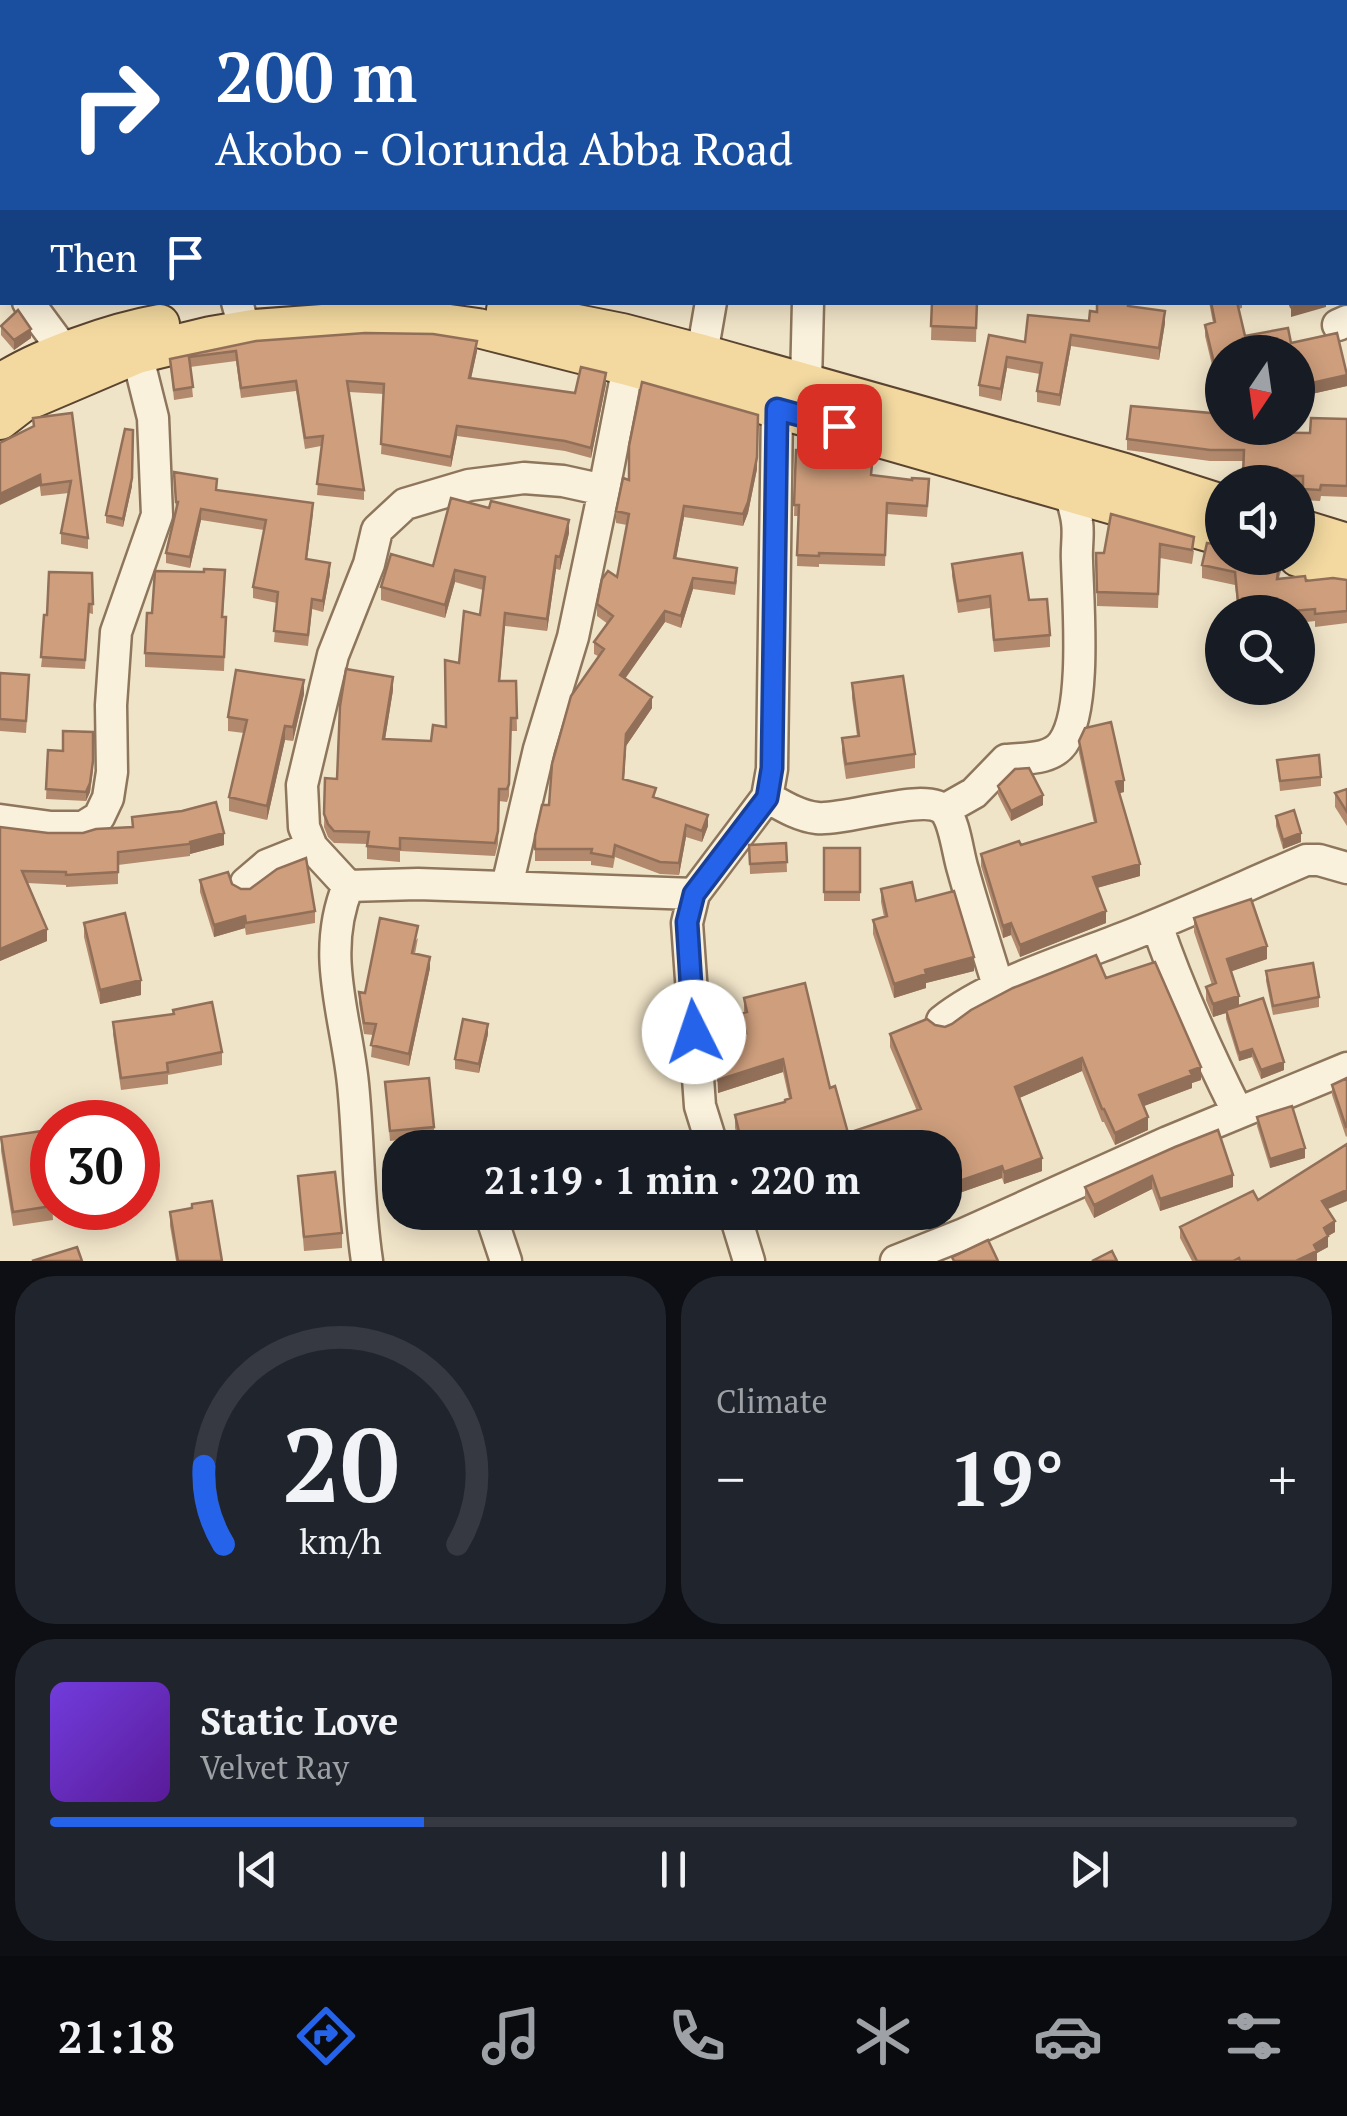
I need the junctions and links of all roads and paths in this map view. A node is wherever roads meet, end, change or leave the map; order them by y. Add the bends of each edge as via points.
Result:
1 (30, 305) edge
2 (300, 305) edge
3 (479, 305) edge
4 (710, 305) edge
5 (808, 305) edge
6 (239, 308) edge
7 (64, 352) junction
8 (137, 354) junction
9 (702, 354) junction
10 (628, 366) junction
11 (806, 383) junction
12 (0, 384) edge
13 (777, 409) junction
14 (0, 420) edge
15 (604, 490) junction
16 (1070, 492) junction
17 (1205, 499) edge
18 (1205, 531) edge
19 (1315, 533) edge
20 (1347, 543) edge
21 (1315, 562) edge
22 (1347, 571) edge
23 (767, 798) junction
24 (944, 810) junction
25 (0, 820) edge
26 (312, 847) junction
27 (1347, 868) edge
28 (246, 883) dead end
29 (348, 886) junction
30 (507, 886) junction
31 (694, 894) junction
32 (1157, 925) junction
33 (999, 989) junction
34 (942, 1021) dead end
35 (1347, 1068) edge
36 (1238, 1113) junction
37 (707, 1130) edge
38 (496, 1230) edge
39 (740, 1230) edge
40 (367, 1261) edge
41 (506, 1261) edge
42 (749, 1261) edge
43 (896, 1261) edge

1 - 7 street
2 - 6 main road
3 - 9 main road
4 - 9 street
5 - 11 street
6 - 7 main road via 138,328
7 - 12 main road
8 - 10 main road via 253,329 435,322
8 - 14 main road via 22,403
8 - 25 street via 152,418 157,516 116,632 108,798 99,817 83,827
9 - 11 main road
10 - 13 main road
10 - 15 street
11 - 17 main road
13 - 16 main road
13 - 23 street
15 - 26 street via 524,478 469,485 405,504 378,530 333,655 302,785
15 - 30 street
16 - 18 main road
16 - 24 street via 1079,620 1071,726 1048,756 1006,760 974,794
19 - 20 main road
21 - 22 main road
23 - 24 street via 819,819 904,804
23 - 31 street
24 - 33 street
26 - 28 street
26 - 29 street
27 - 32 street via 1306,860
29 - 30 street
29 - 40 street via 334,937
30 - 31 street
31 - 37 street via 687,922 700,1106
32 - 33 street
32 - 36 street
33 - 34 street
35 - 36 street
36 - 43 street
38 - 41 street
39 - 42 street

